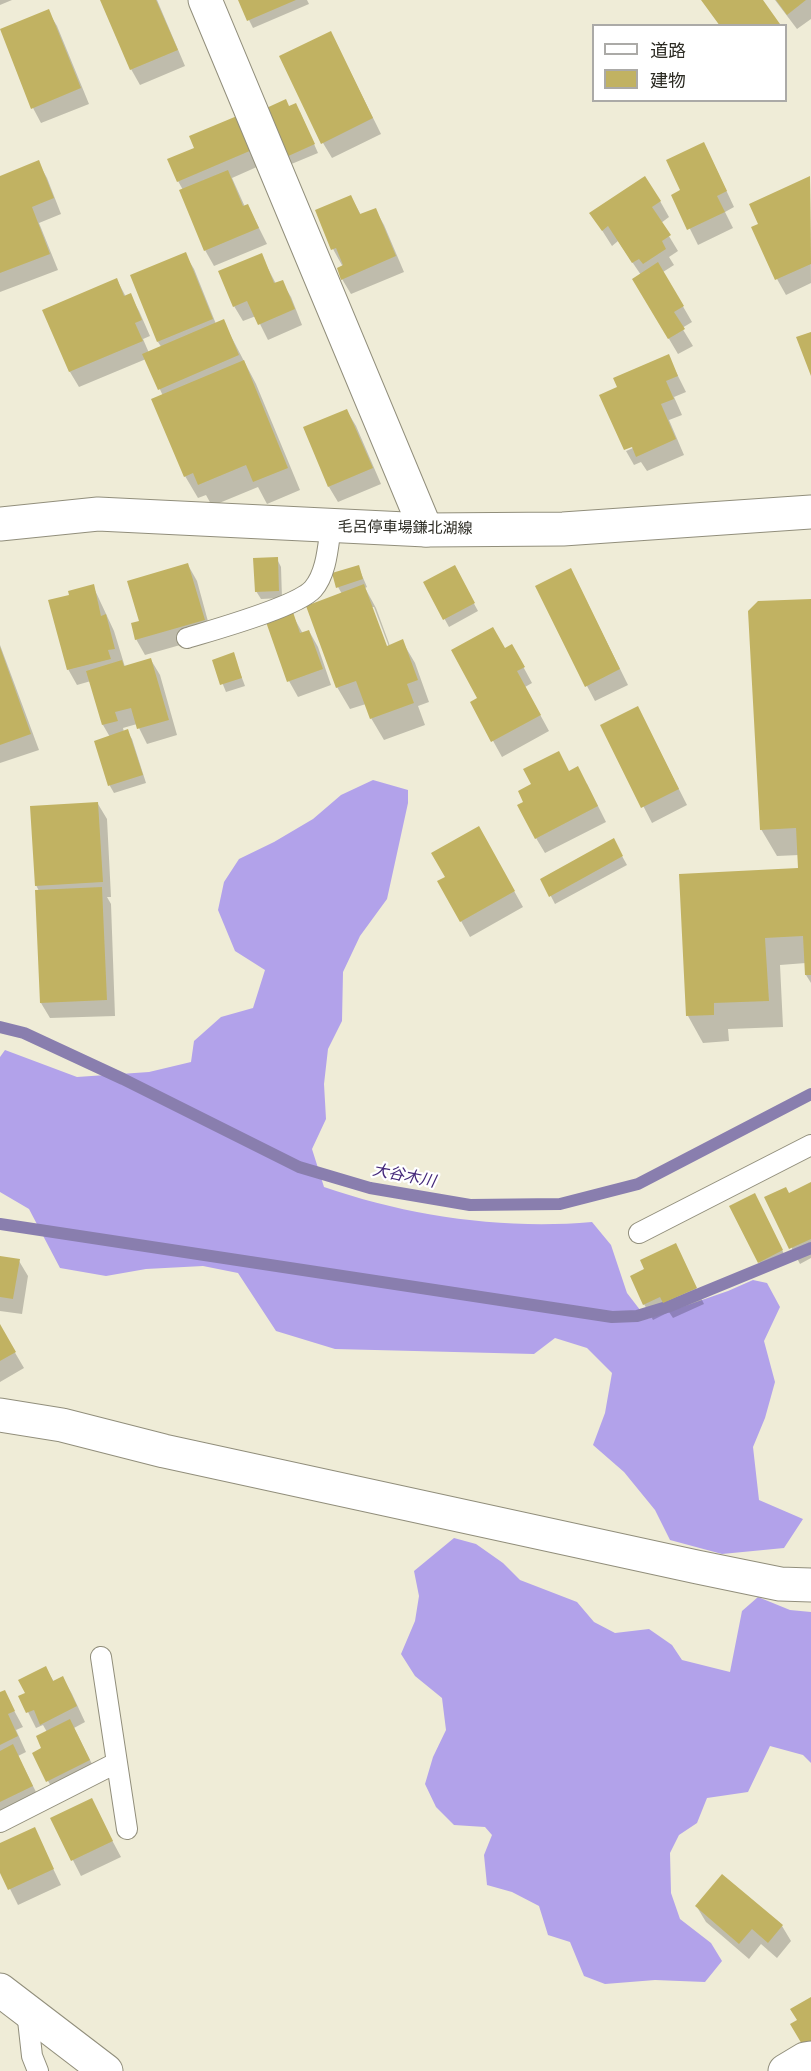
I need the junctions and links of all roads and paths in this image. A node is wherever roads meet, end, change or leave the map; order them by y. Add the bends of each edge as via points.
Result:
1 (205, 0) edge
2 (811, 512) edge
3 (0, 524) edge
4 (331, 526) junction
5 (426, 530) junction
6 (187, 638) dead end
7 (811, 1145) edge
8 (639, 1233) dead end
9 (0, 1414) edge
10 (811, 1585) edge
11 (101, 1657) dead end
12 (116, 1763) junction
13 (0, 1822) edge
14 (127, 1829) dead end
15 (0, 1990) edge
16 (27, 2011) junction
17 (811, 2058) edge
18 (38, 2071) edge
19 (106, 2071) edge
20 (785, 2071) edge

1 - 5 street
2 - 5 street, 毛呂停車場鎌北湖線 via 563,529
3 - 4 street, 毛呂停車場鎌北湖線 via 98,514
4 - 5 street, 毛呂停車場鎌北湖線
4 - 6 lane via 323,569 313,589 276,608
7 - 8 lane
9 - 10 street via 708,1569 780,1584
11 - 12 lane
12 - 13 lane
12 - 14 lane
15 - 16 street
16 - 18 lane via 32,2056
16 - 19 street
17 - 20 street

